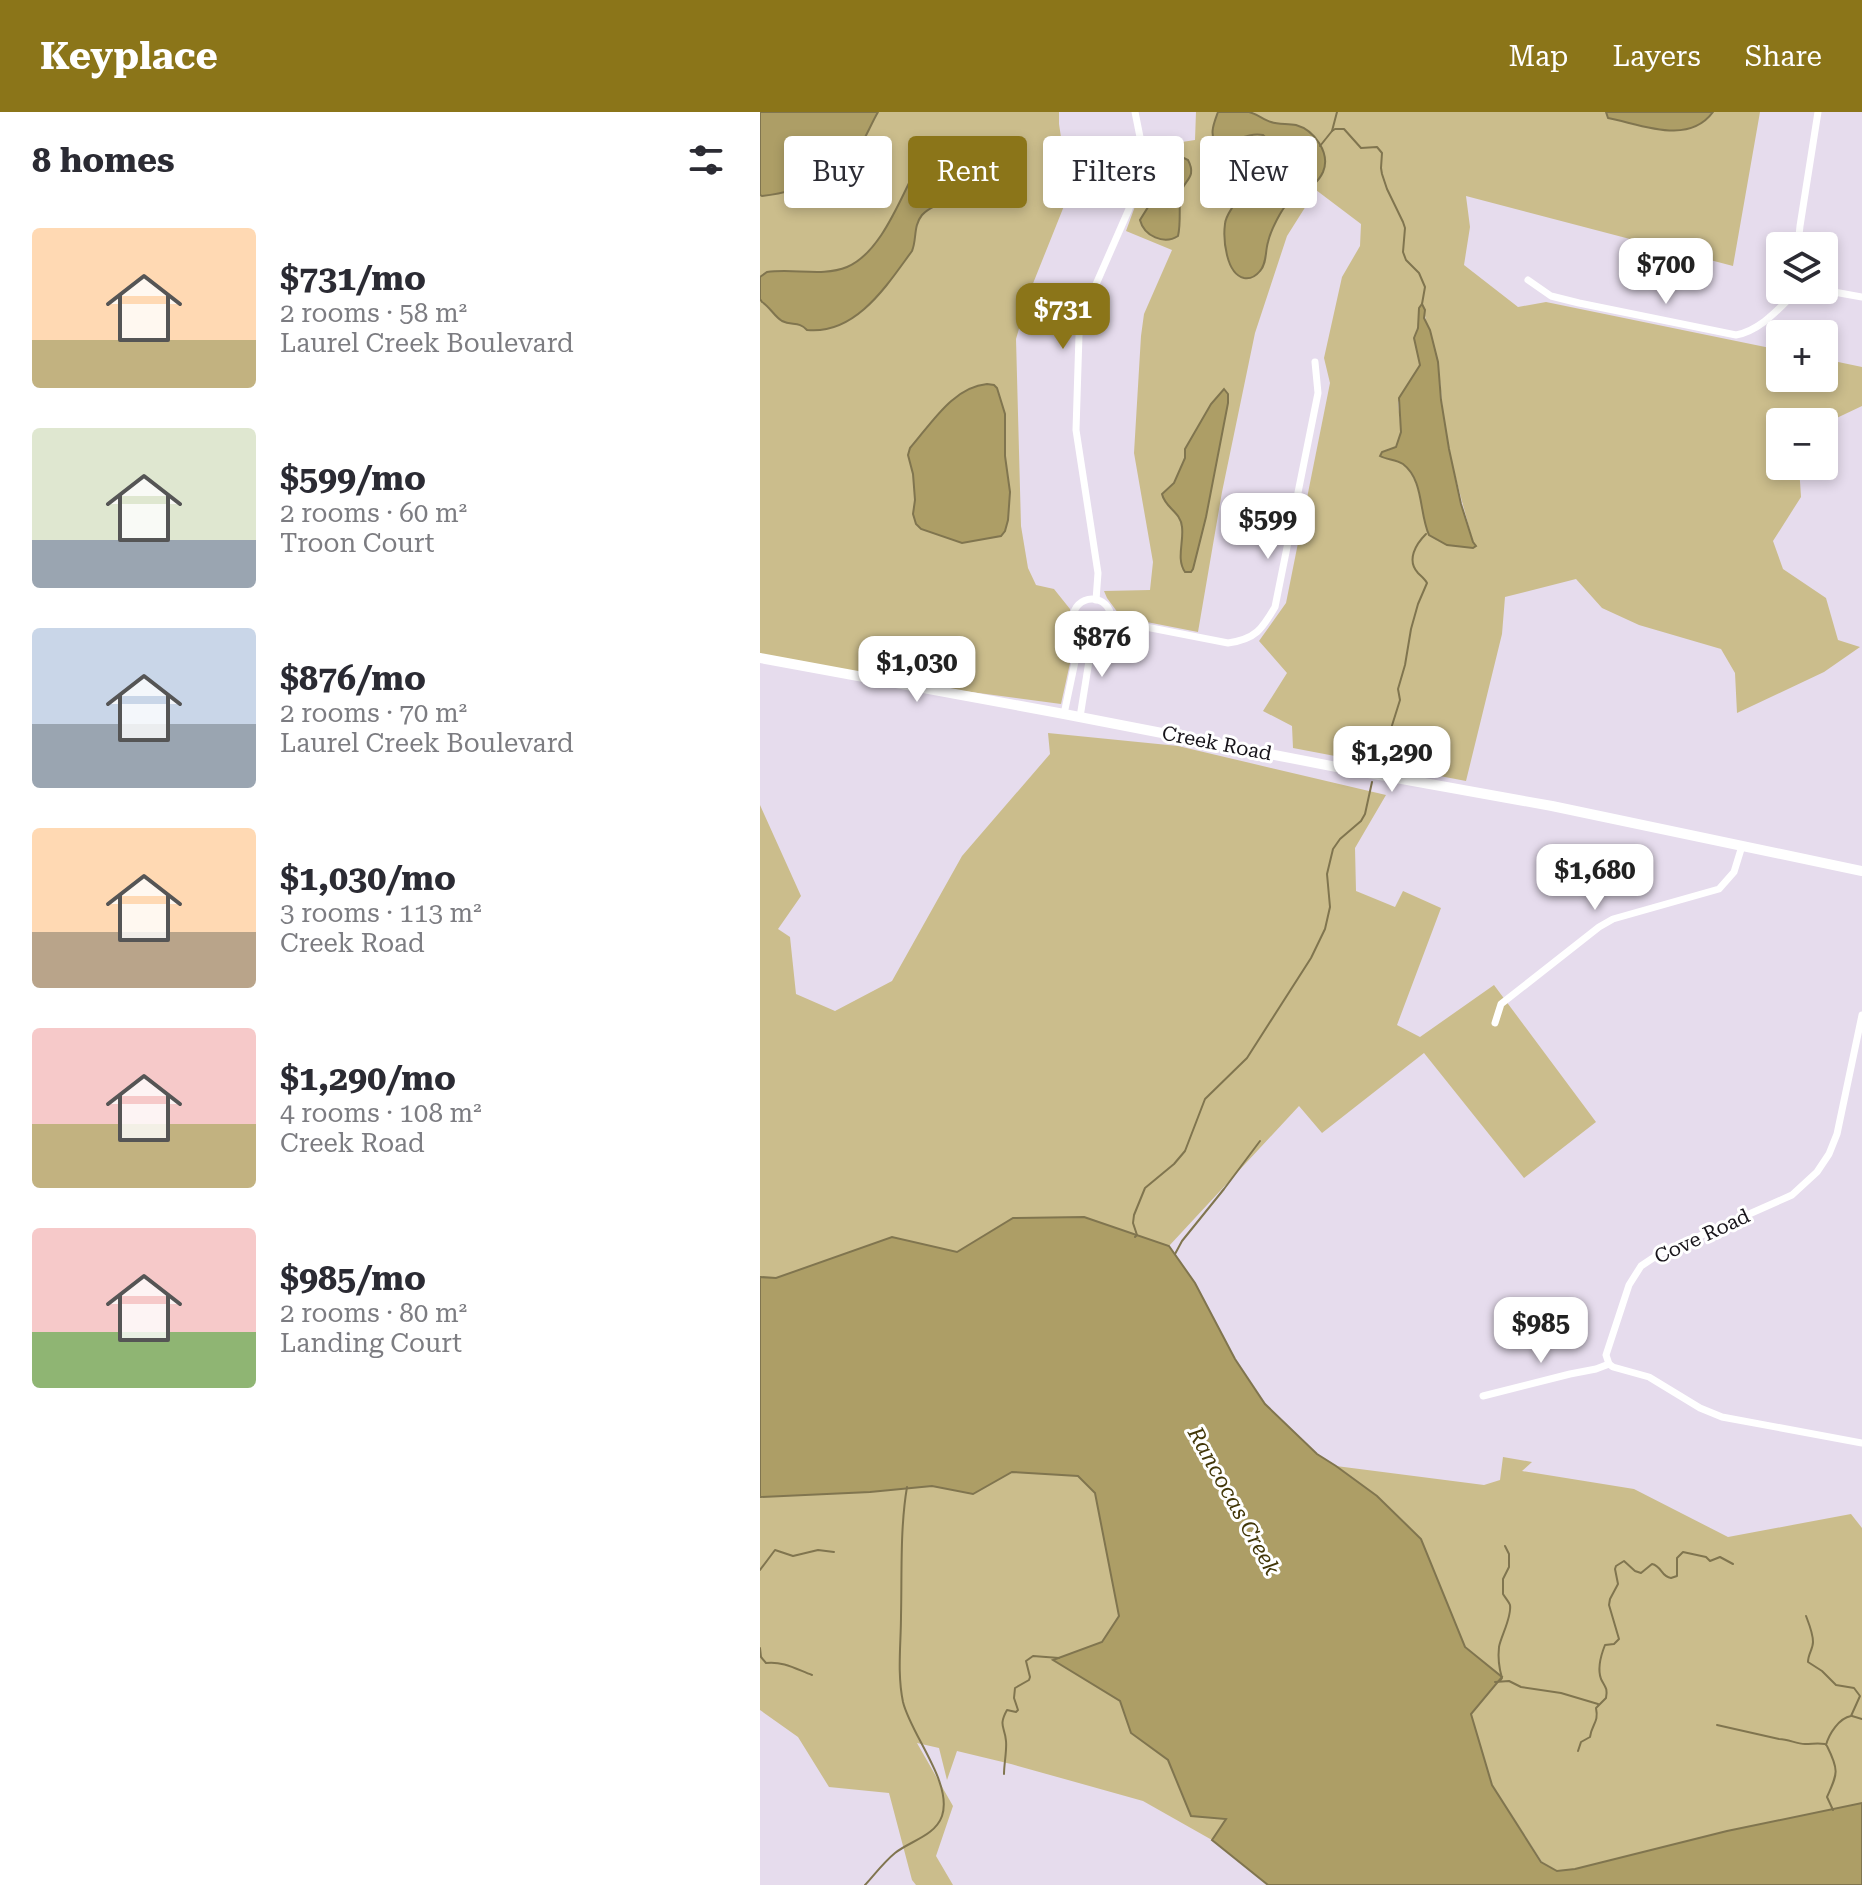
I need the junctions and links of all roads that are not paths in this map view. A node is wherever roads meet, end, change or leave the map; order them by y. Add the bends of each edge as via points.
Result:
1 (1135, 112) edge
2 (1818, 112) edge
3 (1799, 232) edge
4 (1528, 280) dead end
5 (1838, 293) edge
6 (1862, 297) edge
7 (1783, 304) edge
8 (1315, 362) dead end
9 (1096, 600) junction
10 (1110, 620) junction
11 (1081, 633) junction
12 (1093, 636) junction
13 (760, 658) edge
14 (1064, 714) junction
15 (1080, 717) junction
16 (1742, 846) junction
17 (1862, 871) edge
18 (1862, 1015) edge
19 (1495, 1023) dead end
20 (1609, 1364) junction
21 (1483, 1396) dead end
22 (1862, 1443) edge

1 - 9 street via 1142,170 1079,335 1076,430 1098,573
2 - 3 street
4 - 7 street via 1551,296 1736,335 1761,325
5 - 6 street
8 - 10 street via 1318,393 1275,607 1263,628 1243,641 1228,643
9 - 10 street via 1108,608
9 - 11 street via 1083,601 1074,611
10 - 12 street via 1106,630
11 - 12 street
11 - 14 street
12 - 15 street
13 - 14 main road, Creek Road
14 - 15 main road, Creek Road
15 - 16 main road, Creek Road
16 - 17 main road, Creek Road
16 - 19 street via 1734,872 1719,889 1599,927 1501,1004
18 - 20 street, Cove Road via 1837,1134 1817,1172 1792,1195 1641,1266 1629,1285 1606,1355
20 - 21 street
20 - 22 street via 1649,1377 1722,1417

